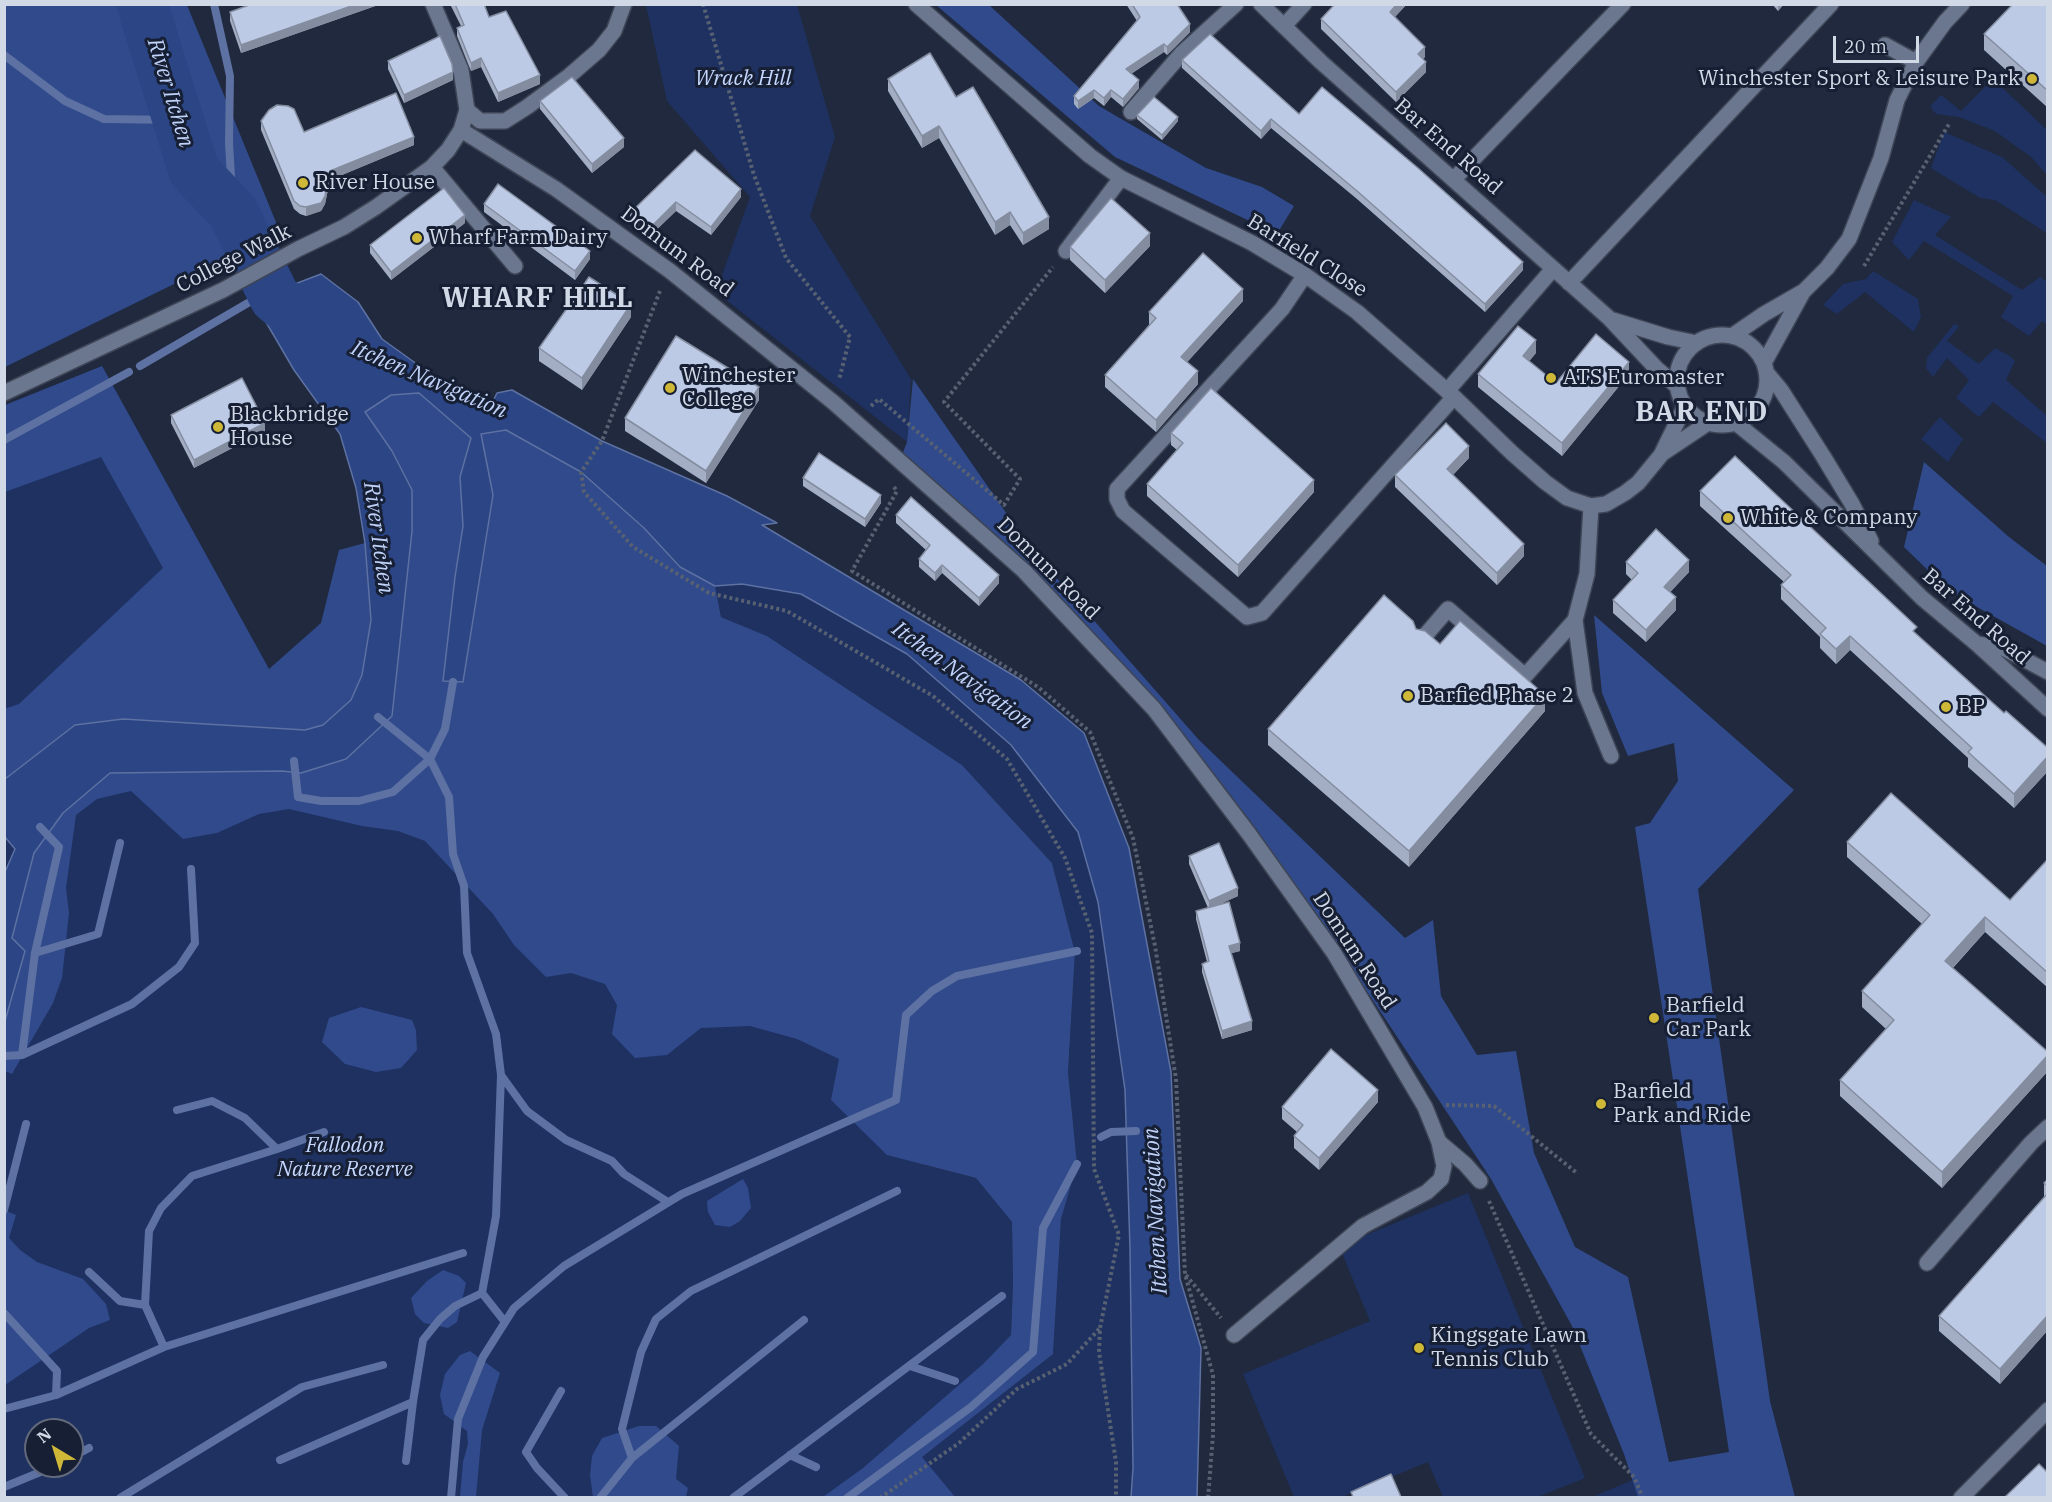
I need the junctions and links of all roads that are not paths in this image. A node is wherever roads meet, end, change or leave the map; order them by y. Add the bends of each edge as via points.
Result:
1 (433, 4) edge
2 (624, 4) edge
3 (916, 4) edge
4 (1236, 4) edge
5 (1261, 4) edge
6 (1304, 4) edge
7 (1623, 4) edge
8 (1831, 4) edge
9 (1962, 4) edge
10 (1284, 26) junction
11 (1885, 45) dead end
12 (1916, 62) junction
13 (466, 110) junction
14 (1131, 112) dead end
15 (461, 130) junction
16 (432, 167) junction
17 (1121, 178) junction
18 (1454, 179) junction
19 (1066, 251) road end
20 (515, 266) dead end
21 (1553, 269) junction
22 (1305, 275) junction
23 (1569, 283) junction
24 (1804, 291) junction
25 (1610, 319) junction
26 (1732, 336) junction
27 (1697, 343) junction
28 (1765, 368) junction
29 (1678, 387) junction
30 (4, 393) edge
31 (1450, 394) junction
32 (1685, 406) junction
33 (1708, 423) junction
34 (1736, 423) junction
35 (1661, 455) junction
36 (1591, 506) junction
37 (1878, 554) junction
38 (1575, 620) junction
39 (1423, 638) edge
40 (1977, 644) junction
41 (2048, 672) edge
42 (2048, 709) edge
43 (1611, 756) dead end
44 (2048, 1127) edge
45 (1439, 1142) junction
46 (1480, 1181) road end
47 (1927, 1263) dead end
48 (1234, 1335) road end
49 (2048, 1410) edge
50 (1961, 1497) edge

1 - 13 street via 461,70
2 - 13 street via 614,31 599,50 527,107 505,121 480,121
3 - 17 street, Barfield Close via 1090,156
4 - 14 street via 1182,53
5 - 10 street, Bar End Road
6 - 10 street
7 - 18 street
8 - 23 street
9 - 12 street
10 - 18 street, Bar End Road
11 - 12 street
12 - 24 street via 1897,100 1881,158 1849,239
13 - 15 street
15 - 16 street, College Walk
15 - 45 street, Domum Road via 556,189 670,272 833,402 1024,571 1154,710 1213,786 1334,953 1425,1107
16 - 20 street
16 - 30 street, College Walk via 344,227 223,290
17 - 19 street
17 - 22 street, Barfield Close via 1252,243
18 - 21 street, Bar End Road
21 - 23 street, Bar End Road
21 - 31 street
22 - 31 street, Barfield Close via 1357,312
22 - 31 street via 1282,309 1118,489 1117,499 1123,511 1247,617 1262,613
23 - 25 street, Bar End Road
24 - 26 street
24 - 28 street
25 - 27 street, Bar End Road
25 - 29 street, Bar End Road
26 - 27 street via 1720,335
26 - 28 street via 1748,343
27 - 29 street via 1681,362
28 - 34 street via 1767,385 1763,397 1748,417
28 - 37 street, Bar End Road via 1823,456
29 - 32 street
31 - 36 street, Barfield Close via 1545,482 1567,498
32 - 33 street
32 - 35 street
33 - 34 street
33 - 35 street
34 - 37 street, Bar End Road via 1784,462
35 - 36 street via 1625,493 1606,504
36 - 38 street via 1587,574
37 - 40 street, Bar End Road
38 - 39 street via 1525,676 1448,609
38 - 43 street via 1585,693
40 - 41 street via 2001,647
40 - 42 street, Bar End Road
44 - 47 street
45 - 46 street
45 - 48 street, Domum Road via 1444,1166 1441,1179 1427,1192 1364,1226
49 - 50 street

